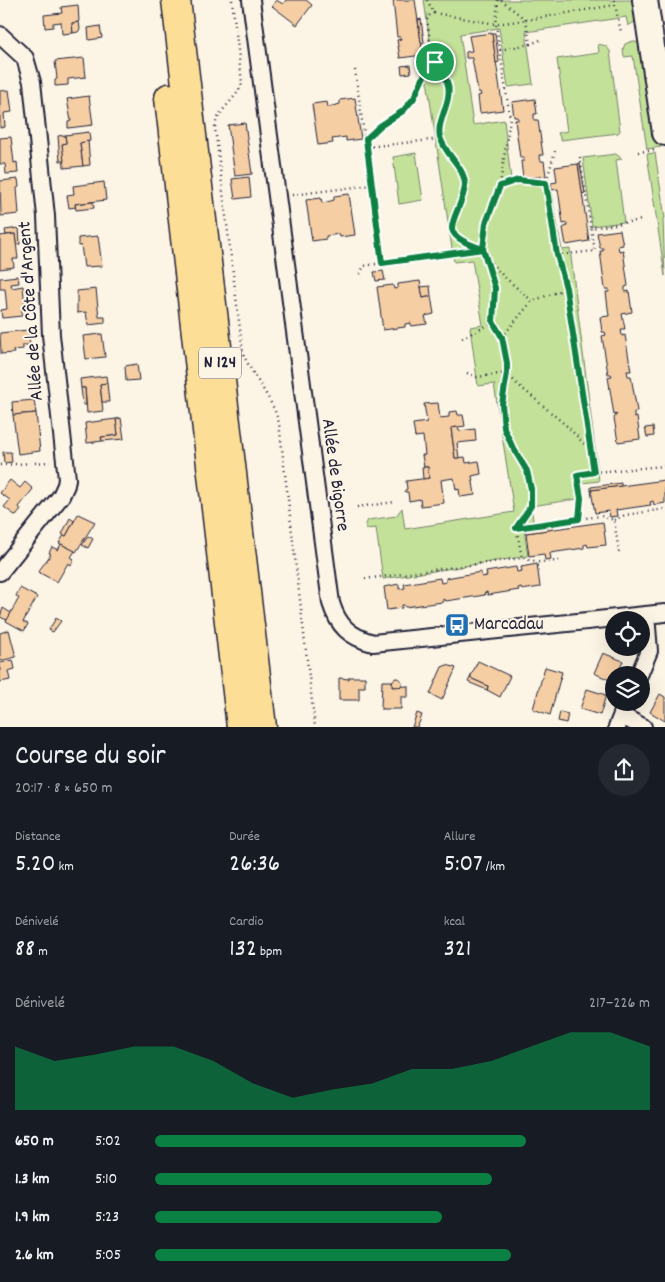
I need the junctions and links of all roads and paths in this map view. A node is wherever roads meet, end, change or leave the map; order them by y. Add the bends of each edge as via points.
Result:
1 (157, 0) edge
2 (176, 0) edge
3 (232, 0) edge
4 (251, 0) edge
5 (427, 0) edge
6 (500, 0) edge
7 (614, 0) edge
8 (645, 0) edge
9 (615, 5) junction
10 (434, 13) junction
11 (526, 20) junction
12 (496, 24) junction
13 (621, 32) dead end
14 (0, 36) edge
15 (540, 40) dead end
16 (530, 44) junction
17 (500, 50) junction
18 (435, 62) junction
19 (355, 70) dead end
20 (366, 139) junction
21 (441, 139) junction
22 (661, 141) edge
23 (367, 147) junction
24 (555, 151) dead end
25 (638, 152) dead end
26 (580, 157) dead end
27 (546, 183) junction
28 (372, 185) junction
29 (500, 186) junction
30 (276, 197) junction
31 (642, 220) dead end
32 (591, 228) junction
33 (483, 249) junction
34 (557, 255) junction
35 (382, 263) junction
36 (360, 274) dead end
37 (566, 288) junction
38 (532, 301) junction
39 (493, 322) junction
40 (502, 337) junction
41 (462, 338) dead end
42 (467, 373) dead end
43 (507, 373) junction
44 (592, 452) junction
45 (65, 460) junction
46 (0, 464) edge
47 (665, 466) edge
48 (594, 472) junction
49 (395, 502) dead end
50 (357, 507) dead end
51 (665, 509) edge
52 (579, 519) junction
53 (614, 520) junction
54 (516, 528) junction
55 (618, 552) dead end
56 (522, 558) junction
57 (560, 561) dead end
58 (0, 572) edge
59 (365, 579) dead end
60 (665, 613) edge
61 (650, 615) edge
62 (605, 619) edge
63 (622, 715) edge
64 (241, 727) edge
65 (262, 727) edge
66 (315, 727) edge
67 (643, 727) edge

1 - 64 highway, N 124
2 - 65 highway, N 124
3 - 66 path via 242,83 217,118 215,128 243,353 248,367 275,408 279,423
4 - 30 street, Allée de Bigorre
5 - 10 path
6 - 11 path
6 - 12 path
7 - 9 path
8 - 22 street
9 - 11 path
9 - 13 path
10 - 12 path
10 - 18 path via 427,19
11 - 12 path
11 - 16 path
12 - 17 path
14 - 45 street, Allée de la Côte d'Argent via 25,58 32,82 46,216 51,335
15 - 16 path
16 - 17 path
17 - 29 path via 510,118
18 - 20 path via 403,111
18 - 21 path via 448,84 448,100 440,126
19 - 20 path
20 - 23 path
21 - 23 path
21 - 33 path via 464,178 464,196 452,230
22 - 25 path
23 - 28 path
24 - 27 path
26 - 32 path
27 - 29 path via 518,180
27 - 34 path
28 - 30 path
28 - 35 path
29 - 33 path via 486,223
30 - 62 street, Allée de Bigorre via 331,602 342,626 351,635 374,643
31 - 32 path
32 - 34 path via 595,251
33 - 35 path
33 - 38 path via 494,266
33 - 39 path via 495,288
34 - 37 path
35 - 36 path via 364,266
37 - 38 path
37 - 44 path
38 - 40 path
39 - 40 path
39 - 41 path
40 - 43 path
42 - 43 path via 477,377
43 - 44 path
43 - 54 path via 502,404 504,428 527,471 532,499 528,513
44 - 48 path
45 - 46 path
45 - 58 street, Allée de la Côte d'Argent via 67,479 64,491
47 - 48 path
48 - 52 path via 577,475 581,498
49 - 50 path
51 - 53 path via 625,514
52 - 53 path via 601,516
52 - 54 path
53 - 55 path
54 - 56 path
56 - 57 path via 540,562
56 - 59 path
60 - 61 street, Allée de Bigorre
63 - 67 street

